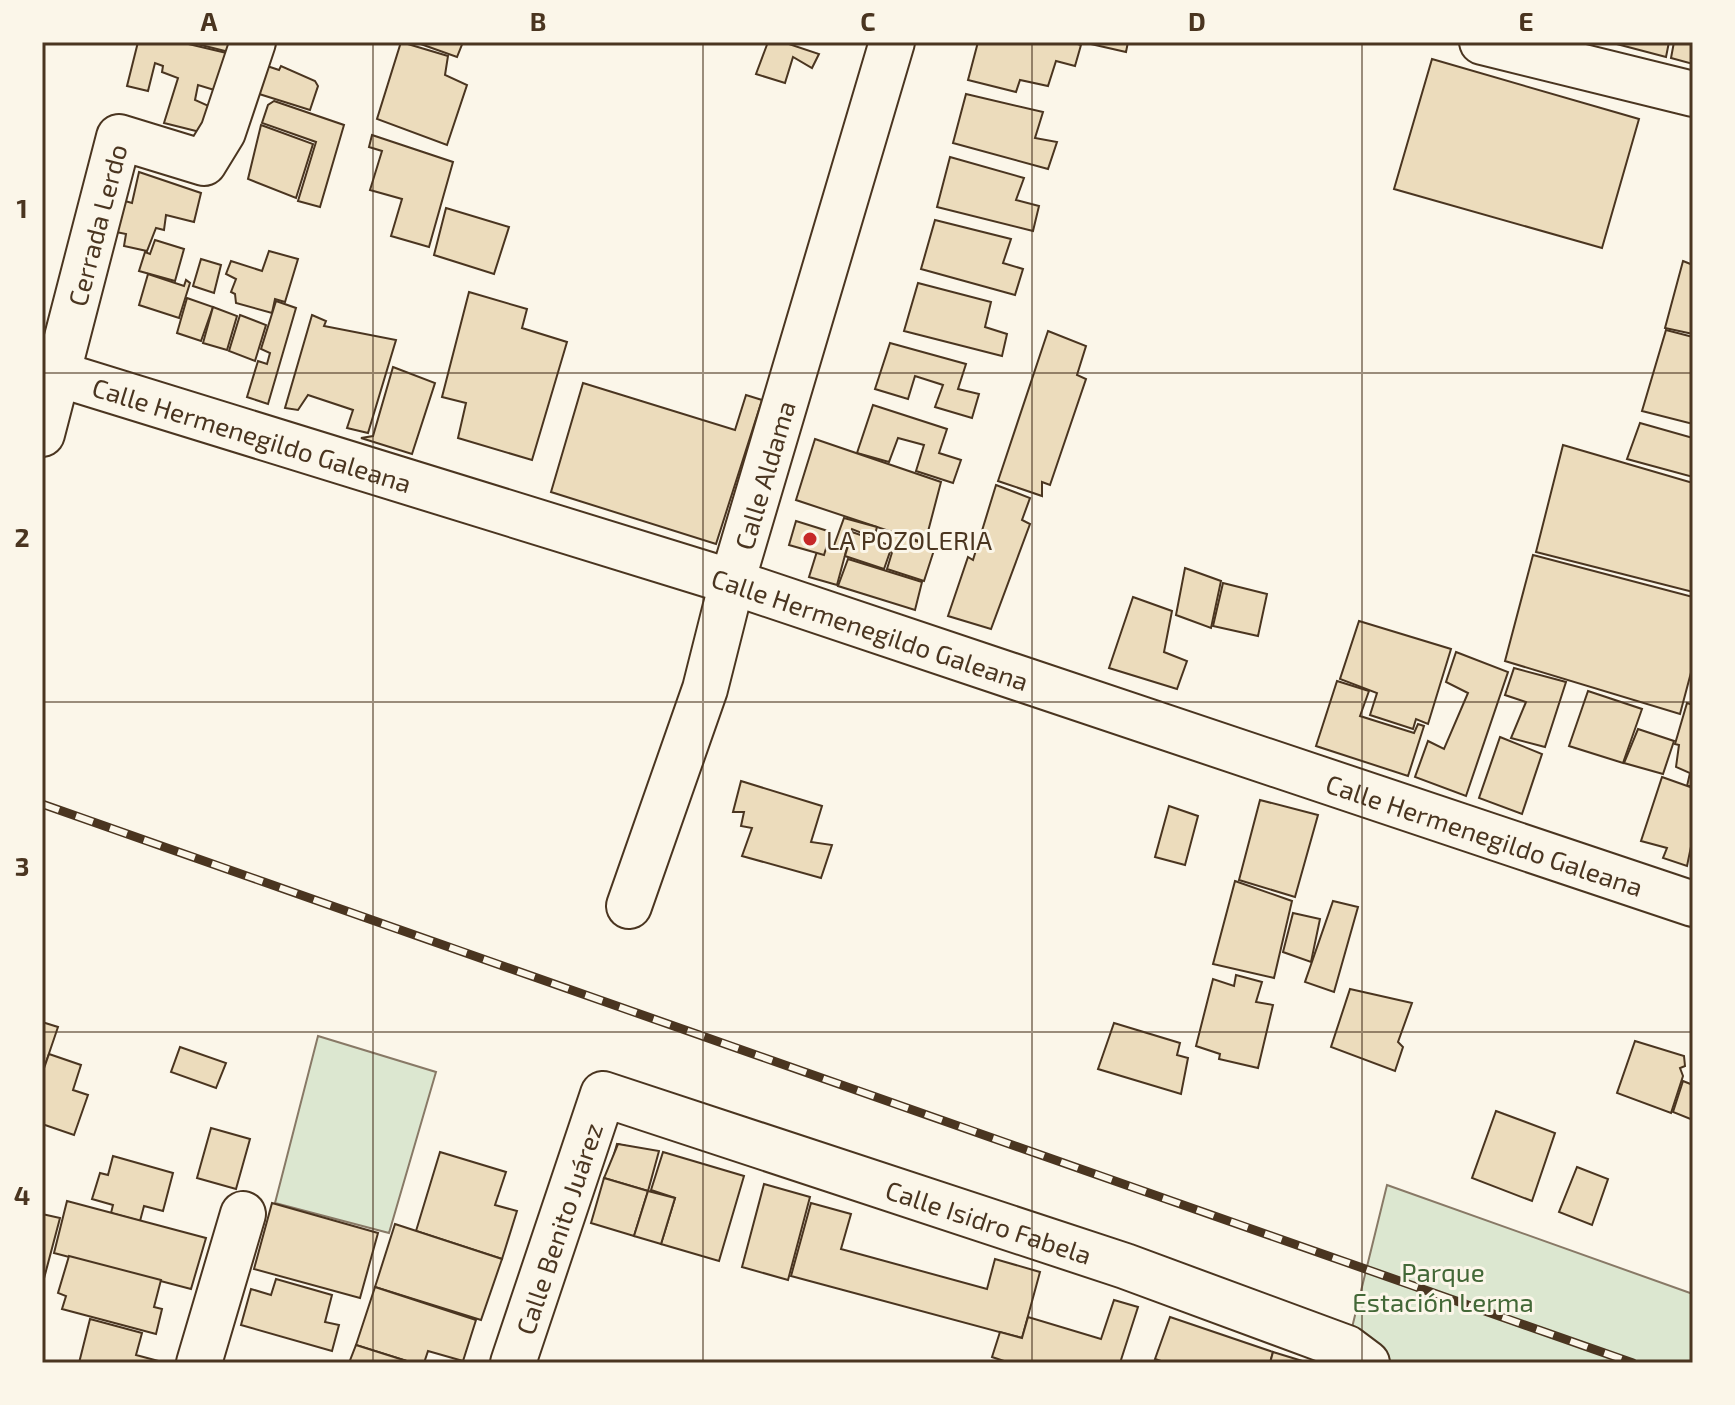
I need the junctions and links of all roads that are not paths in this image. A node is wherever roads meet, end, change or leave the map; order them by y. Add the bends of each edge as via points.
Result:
1 (253, 42) edge
2 (892, 42) edge
3 (1482, 42) edge
4 (1693, 94) edge
5 (51, 372) edge
6 (42, 434) edge
7 (732, 582) junction
8 (1693, 904) edge
9 (629, 906) dead end
10 (603, 1094) joint
11 (243, 1214) dead end
12 (199, 1363) edge
13 (513, 1363) edge
14 (1367, 1363) edge

1 - 5 street, Cerrada Lerdo via 223,132 204,163 119,137
2 - 7 street, Calle Aldama
3 - 4 street
5 - 6 street, Cerrada Lerdo
5 - 7 street, Calle Hermenegildo Galeana
7 - 8 street, Calle Hermenegildo Galeana
7 - 9 street, Calle Aldama via 705,689
10 - 13 street, Calle Benito Juárez
10 - 14 street, Calle Isidro Fabela via 1125,1266 1347,1348
11 - 12 street

